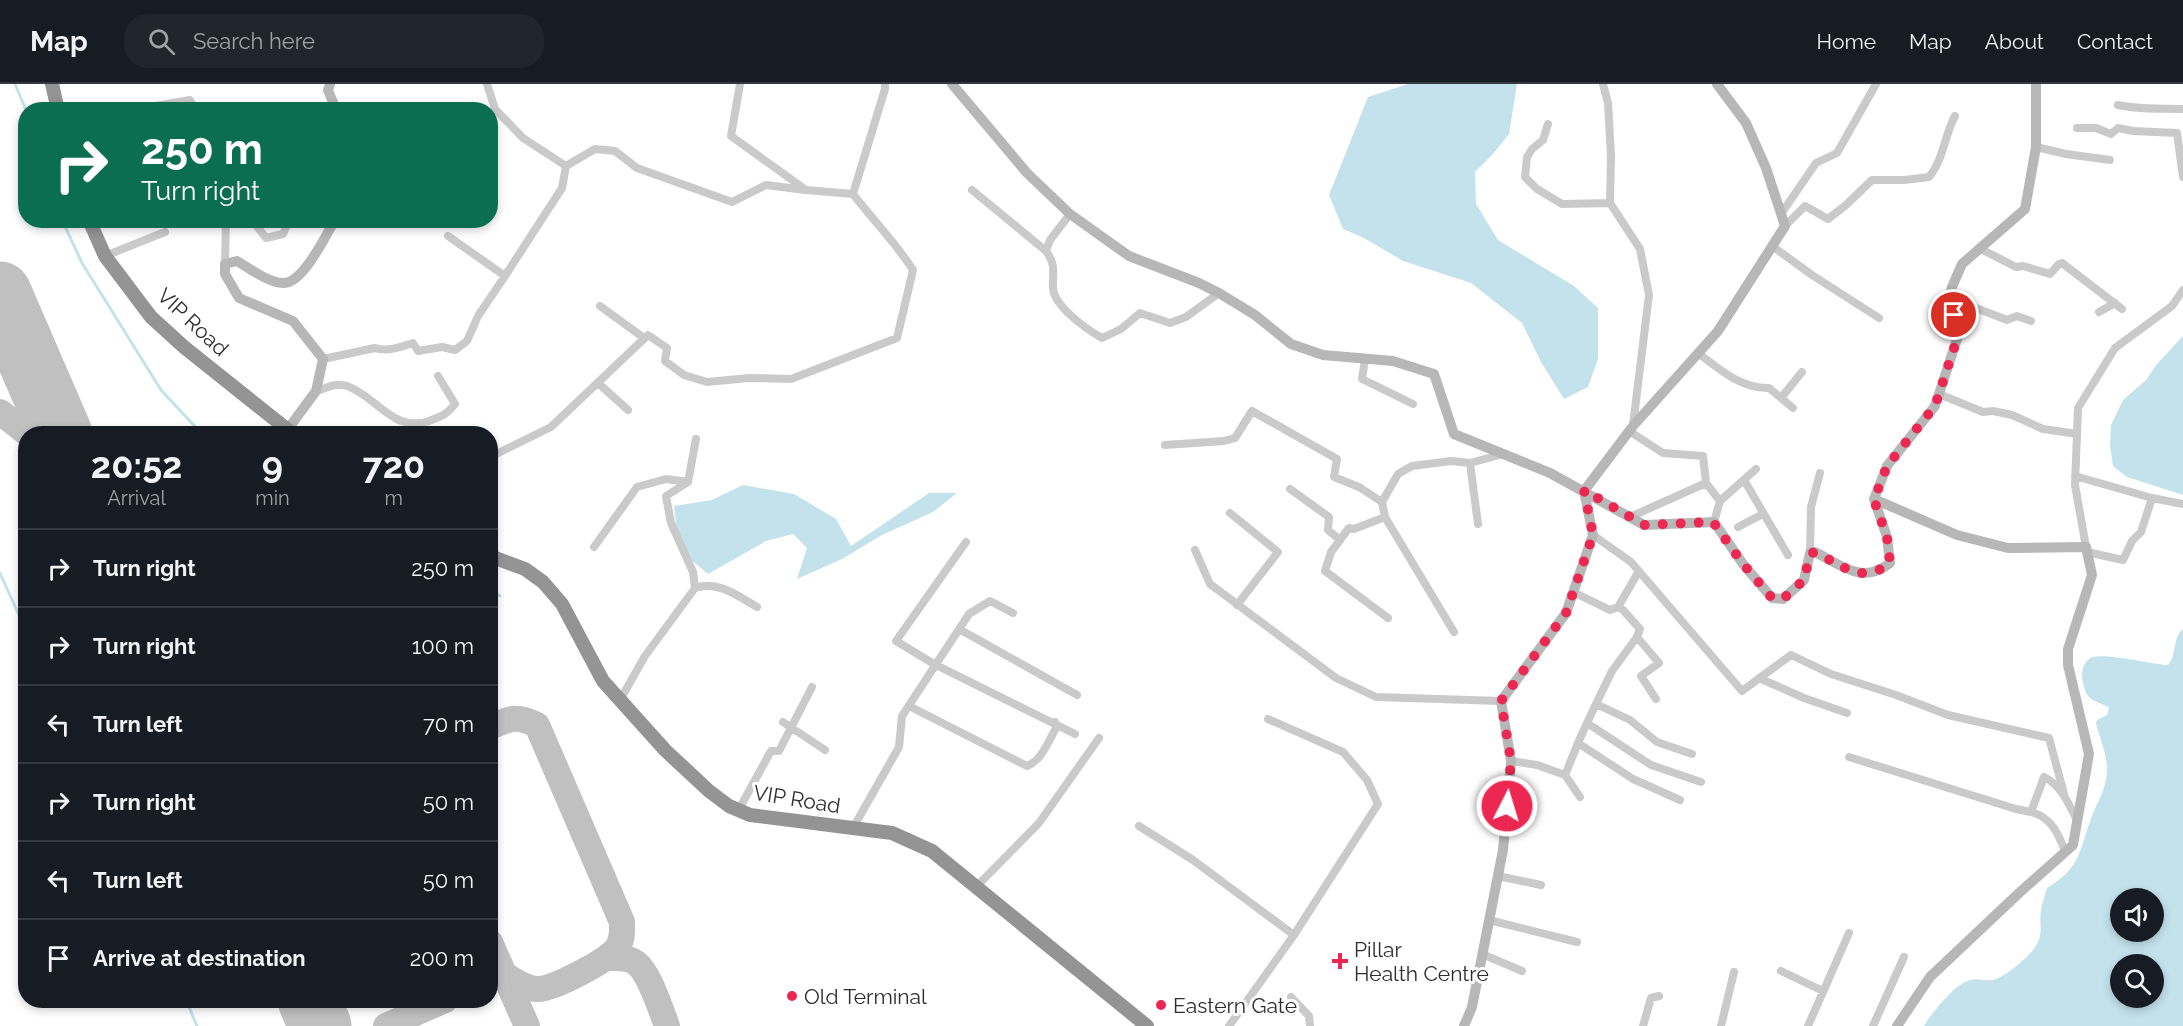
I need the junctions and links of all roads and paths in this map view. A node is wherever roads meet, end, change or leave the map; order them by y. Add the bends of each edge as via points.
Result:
1 (52, 84) edge
2 (330, 84) edge
3 (488, 84) edge
4 (740, 84) edge
5 (885, 84) edge
6 (952, 84) edge
7 (1603, 84) edge
8 (1717, 84) edge
9 (1876, 84) edge
10 (2036, 84) edge
11 (56, 102) edge
12 (333, 102) edge
13 (493, 102) edge
14 (2118, 105) dead end
15 (2183, 109) edge
16 (498, 112) edge
17 (1955, 116) dead end
18 (1548, 124) dead end
19 (2077, 128) dead end
20 (2036, 147) junction
21 (2110, 160) dead end
22 (566, 166) junction
23 (2183, 177) edge
24 (806, 190) junction
25 (972, 190) dead end
26 (853, 194) junction
27 (1610, 203) junction
28 (1070, 214) junction
29 (1781, 214) junction
30 (1785, 226) junction
31 (93, 228) edge
32 (226, 228) edge
33 (258, 228) edge
34 (286, 228) edge
35 (330, 228) edge
36 (165, 232) dead end
37 (448, 236) dead end
38 (1772, 246) junction
39 (1979, 248) junction
40 (1046, 251) junction
41 (105, 256) junction
42 (225, 264) junction
43 (505, 276) junction
44 (2183, 290) edge
45 (1219, 293) junction
46 (1950, 298) junction
47 (2115, 303) junction
48 (600, 306) dead end
49 (2122, 309) dead end
50 (2098, 312) dead end
51 (1879, 318) dead end
52 (2031, 321) dead end
53 (645, 338) junction
54 (1698, 352) junction
55 (1365, 359) junction
56 (323, 360) junction
57 (1802, 372) dead end
58 (438, 376) dead end
59 (597, 383) junction
60 (316, 391) junction
61 (1939, 394) junction
62 (1781, 398) junction
63 (1413, 404) dead end
64 (1793, 408) dead end
65 (628, 410) dead end
66 (284, 426) edge
67 (293, 426) edge
68 (1631, 429) junction
69 (2077, 434) junction
70 (696, 439) dead end
71 (1165, 445) dead end
72 (498, 452) edge
73 (1503, 454) junction
74 (1470, 463) junction
75 (1756, 469) dead end
76 (1820, 473) dead end
77 (2075, 476) junction
78 (1744, 480) junction
79 (688, 482) junction
80 (1706, 483) junction
81 (1290, 489) dead end
82 (1584, 490) junction
83 (2152, 498) junction
84 (1874, 500) junction
85 (1720, 501) junction
86 (1382, 502) junction
87 (2183, 504) edge
88 (1230, 513) dead end
89 (1763, 514) junction
90 (1385, 517) junction
91 (1630, 517) junction
92 (1713, 522) junction
93 (1478, 524) dead end
94 (1738, 527) dead end
95 (1593, 535) junction
96 (1340, 540) junction
97 (966, 542) dead end
98 (594, 547) dead end
99 (1195, 550) dead end
100 (2087, 550) junction
101 (1810, 554) junction
102 (1788, 555) dead end
103 (498, 559) edge
104 (1639, 571) junction
105 (695, 588) junction
106 (1574, 592) junction
107 (1237, 605) junction
108 (757, 607) dead end
109 (1618, 607) junction
110 (1013, 613) dead end
111 (1388, 618) dead end
112 (959, 629) junction
113 (1454, 632) dead end
114 (1637, 637) junction
115 (934, 664) junction
116 (1759, 678) junction
117 (813, 687) dead end
118 (1077, 695) dead end
119 (620, 699) junction
120 (1656, 699) dead end
121 (1501, 701) junction
122 (1596, 704) junction
123 (909, 706) junction
124 (1847, 713) dead end
125 (1268, 719) dead end
126 (783, 722) dead end
127 (1054, 722) junction
128 (1587, 723) junction
129 (791, 727) junction
130 (1075, 734) dead end
131 (1099, 738) dead end
132 (1578, 743) junction
133 (825, 750) dead end
134 (1692, 754) dead end
135 (1849, 758) dead end
136 (1511, 761) junction
137 (1565, 776) junction
138 (1701, 782) dead end
139 (2064, 794) junction
140 (1580, 797) dead end
141 (1680, 800) dead end
142 (738, 811) junction
143 (2031, 812) junction
144 (2077, 820) junction
145 (1139, 826) dead end
146 (853, 828) junction
147 (2065, 852) junction
148 (1498, 876) junction
149 (1541, 885) dead end
150 (976, 887) junction
151 (1489, 920) junction
152 (1849, 933) dead end
153 (1294, 935) junction
154 (1577, 942) dead end
155 (1482, 954) junction
156 (1904, 957) dead end
157 (1522, 971) dead end
158 (1781, 971) dead end
159 (1734, 972) dead end
160 (1823, 991) junction
161 (1659, 996) dead end
162 (1291, 997) dead end
163 (1147, 1026) edge
164 (1229, 1026) edge
165 (1310, 1026) edge
166 (1464, 1026) edge
167 (1643, 1026) edge
168 (1721, 1026) edge
169 (1808, 1026) edge
170 (1873, 1026) edge
171 (1897, 1026) edge

1 - 11 highway
2 - 12 street
3 - 13 street
4 - 24 street via 731,136
5 - 26 street
6 - 28 street via 1027,173
7 - 27 street via 1608,103
8 - 29 street via 1746,123
9 - 29 street via 1837,153 1816,163
10 - 20 street
14 - 15 street via 2141,110
16 - 22 street via 523,138
17 - 30 street via 1936,169 1929,177 1872,180 1828,219 1805,207
18 - 27 street via 1543,140 1527,157 1524,177 1562,204
19 - 23 street via 2096,128 2111,134 2118,128 2176,133
20 - 21 street
20 - 39 street via 2025,209
22 - 24 street via 595,149 615,151 637,168 732,202 766,185
22 - 43 street via 562,188
24 - 26 street
25 - 40 street
26 - 53 street via 913,270 897,338 792,379 707,382 684,375 665,361 667,348 648,335
27 - 68 street via 1640,249 1649,295
28 - 40 street
28 - 45 street via 1129,256
29 - 30 street
30 - 38 street
31 - 41 highway, VIP Road
32 - 42 street
33 - 34 street via 266,238 283,234
35 - 42 street via 294,281 282,283 237,261
36 - 41 street
37 - 43 street
38 - 51 street
38 - 54 street via 1718,331
39 - 46 street via 1962,264
39 - 47 street via 2016,267 2050,274 2062,263
40 - 45 street via 1052,260 1056,300 1101,338 1121,329 1140,313 1170,323 1186,317
41 - 66 highway, VIP Road via 152,317
42 - 56 street via 225,274 239,298 293,321
43 - 56 street via 478,316 467,341 455,350 442,347 418,351 412,343
44 - 69 street via 2172,306 2115,348 2078,408
45 - 55 street via 1291,344 1323,355
46 - 52 street via 2007,320 2017,316
46 - 61 street via 1959,333
47 - 49 street
47 - 50 street
48 - 53 street
53 - 59 street
54 - 62 street via 1732,379 1769,388
54 - 68 street
55 - 63 street via 1362,379
55 - 73 street via 1393,362 1434,374 1454,434
56 - 60 street
57 - 62 street
58 - 60 street via 455,404 446,415 425,422 405,423 348,386 334,384
59 - 65 street
59 - 72 street via 550,427
60 - 67 street
61 - 69 street via 1983,412 1993,411 2043,429
61 - 84 street via 1935,406 1887,466
62 - 64 street
68 - 80 street via 1663,453 1702,456
68 - 82 street
69 - 77 street
70 - 79 street
71 - 86 street via 1234,438 1252,411 1336,459 1334,477
73 - 74 street
73 - 82 street
74 - 86 street via 1412,466 1398,474
74 - 93 street
75 - 78 street
76 - 101 street via 1811,507
77 - 83 street
77 - 100 street
78 - 85 street
78 - 89 street
79 - 98 street via 666,479 637,487
79 - 105 street via 666,496 671,523 693,572
80 - 85 street
80 - 91 street
81 - 96 street via 1329,517 1328,530
82 - 91 street
82 - 95 street
83 - 87 street
83 - 100 street via 2141,532 2123,560
84 - 100 street via 1957,535 2008,548
84 - 101 street via 1887,537 1890,563 1880,571 1862,575 1815,552
85 - 92 street
86 - 90 street
88 - 107 street via 1278,552
89 - 94 street
89 - 102 street
90 - 96 street via 1349,528
90 - 113 street
91 - 92 street via 1644,525
92 - 101 street via 1772,598 1783,599 1804,580
95 - 104 street
95 - 106 street
96 - 111 street via 1324,571
97 - 115 street via 896,641
99 - 107 street via 1210,584
100 - 144 street via 2092,575 2068,649 2068,665 2089,754
103 - 119 highway, VIP Road via 525,569 543,582 562,604 603,681
104 - 109 street
104 - 116 street via 1742,691
105 - 108 street via 724,588
105 - 119 street via 645,656
106 - 109 street via 1611,610
106 - 121 street via 1566,613
107 - 121 street via 1336,678 1376,697
109 - 114 street via 1640,629
110 - 112 street via 990,602 969,614
112 - 115 street
112 - 118 street
114 - 120 street via 1659,663 1641,676
114 - 122 street via 1612,671
115 - 123 street
115 - 127 street
116 - 124 street
116 - 139 street via 1791,654 1831,674 1948,715 2049,738
117 - 129 street
119 - 142 highway, VIP Road via 665,750 709,791
121 - 136 street
122 - 128 street
122 - 134 street via 1630,720 1658,742
123 - 127 street via 1027,766 1035,763 1043,751 1056,728
123 - 146 street via 902,716 899,747
125 - 153 street via 1342,752 1367,780 1378,804
126 - 129 street
127 - 130 street
128 - 132 street
128 - 138 street via 1651,765
129 - 133 street
129 - 142 street via 779,751 771,751
131 - 150 street via 1039,823
132 - 137 street
132 - 141 street via 1633,778
135 - 143 street
136 - 137 street via 1537,765
136 - 148 street
137 - 140 street
139 - 143 street via 2044,777
139 - 144 street
142 - 146 highway, VIP Road
143 - 147 street via 2043,815 2057,830
144 - 147 street via 2073,845
145 - 153 street via 1193,860
146 - 150 highway, VIP Road via 892,833 932,851
147 - 171 street via 1930,977
148 - 149 street
148 - 151 street
150 - 163 highway, VIP Road
151 - 154 street
151 - 155 street
152 - 160 street
153 - 164 street
155 - 157 street
155 - 166 street via 1472,1007
156 - 170 street
158 - 160 street
159 - 168 street
160 - 169 street
161 - 167 street via 1651,998
162 - 165 street via 1309,1016

